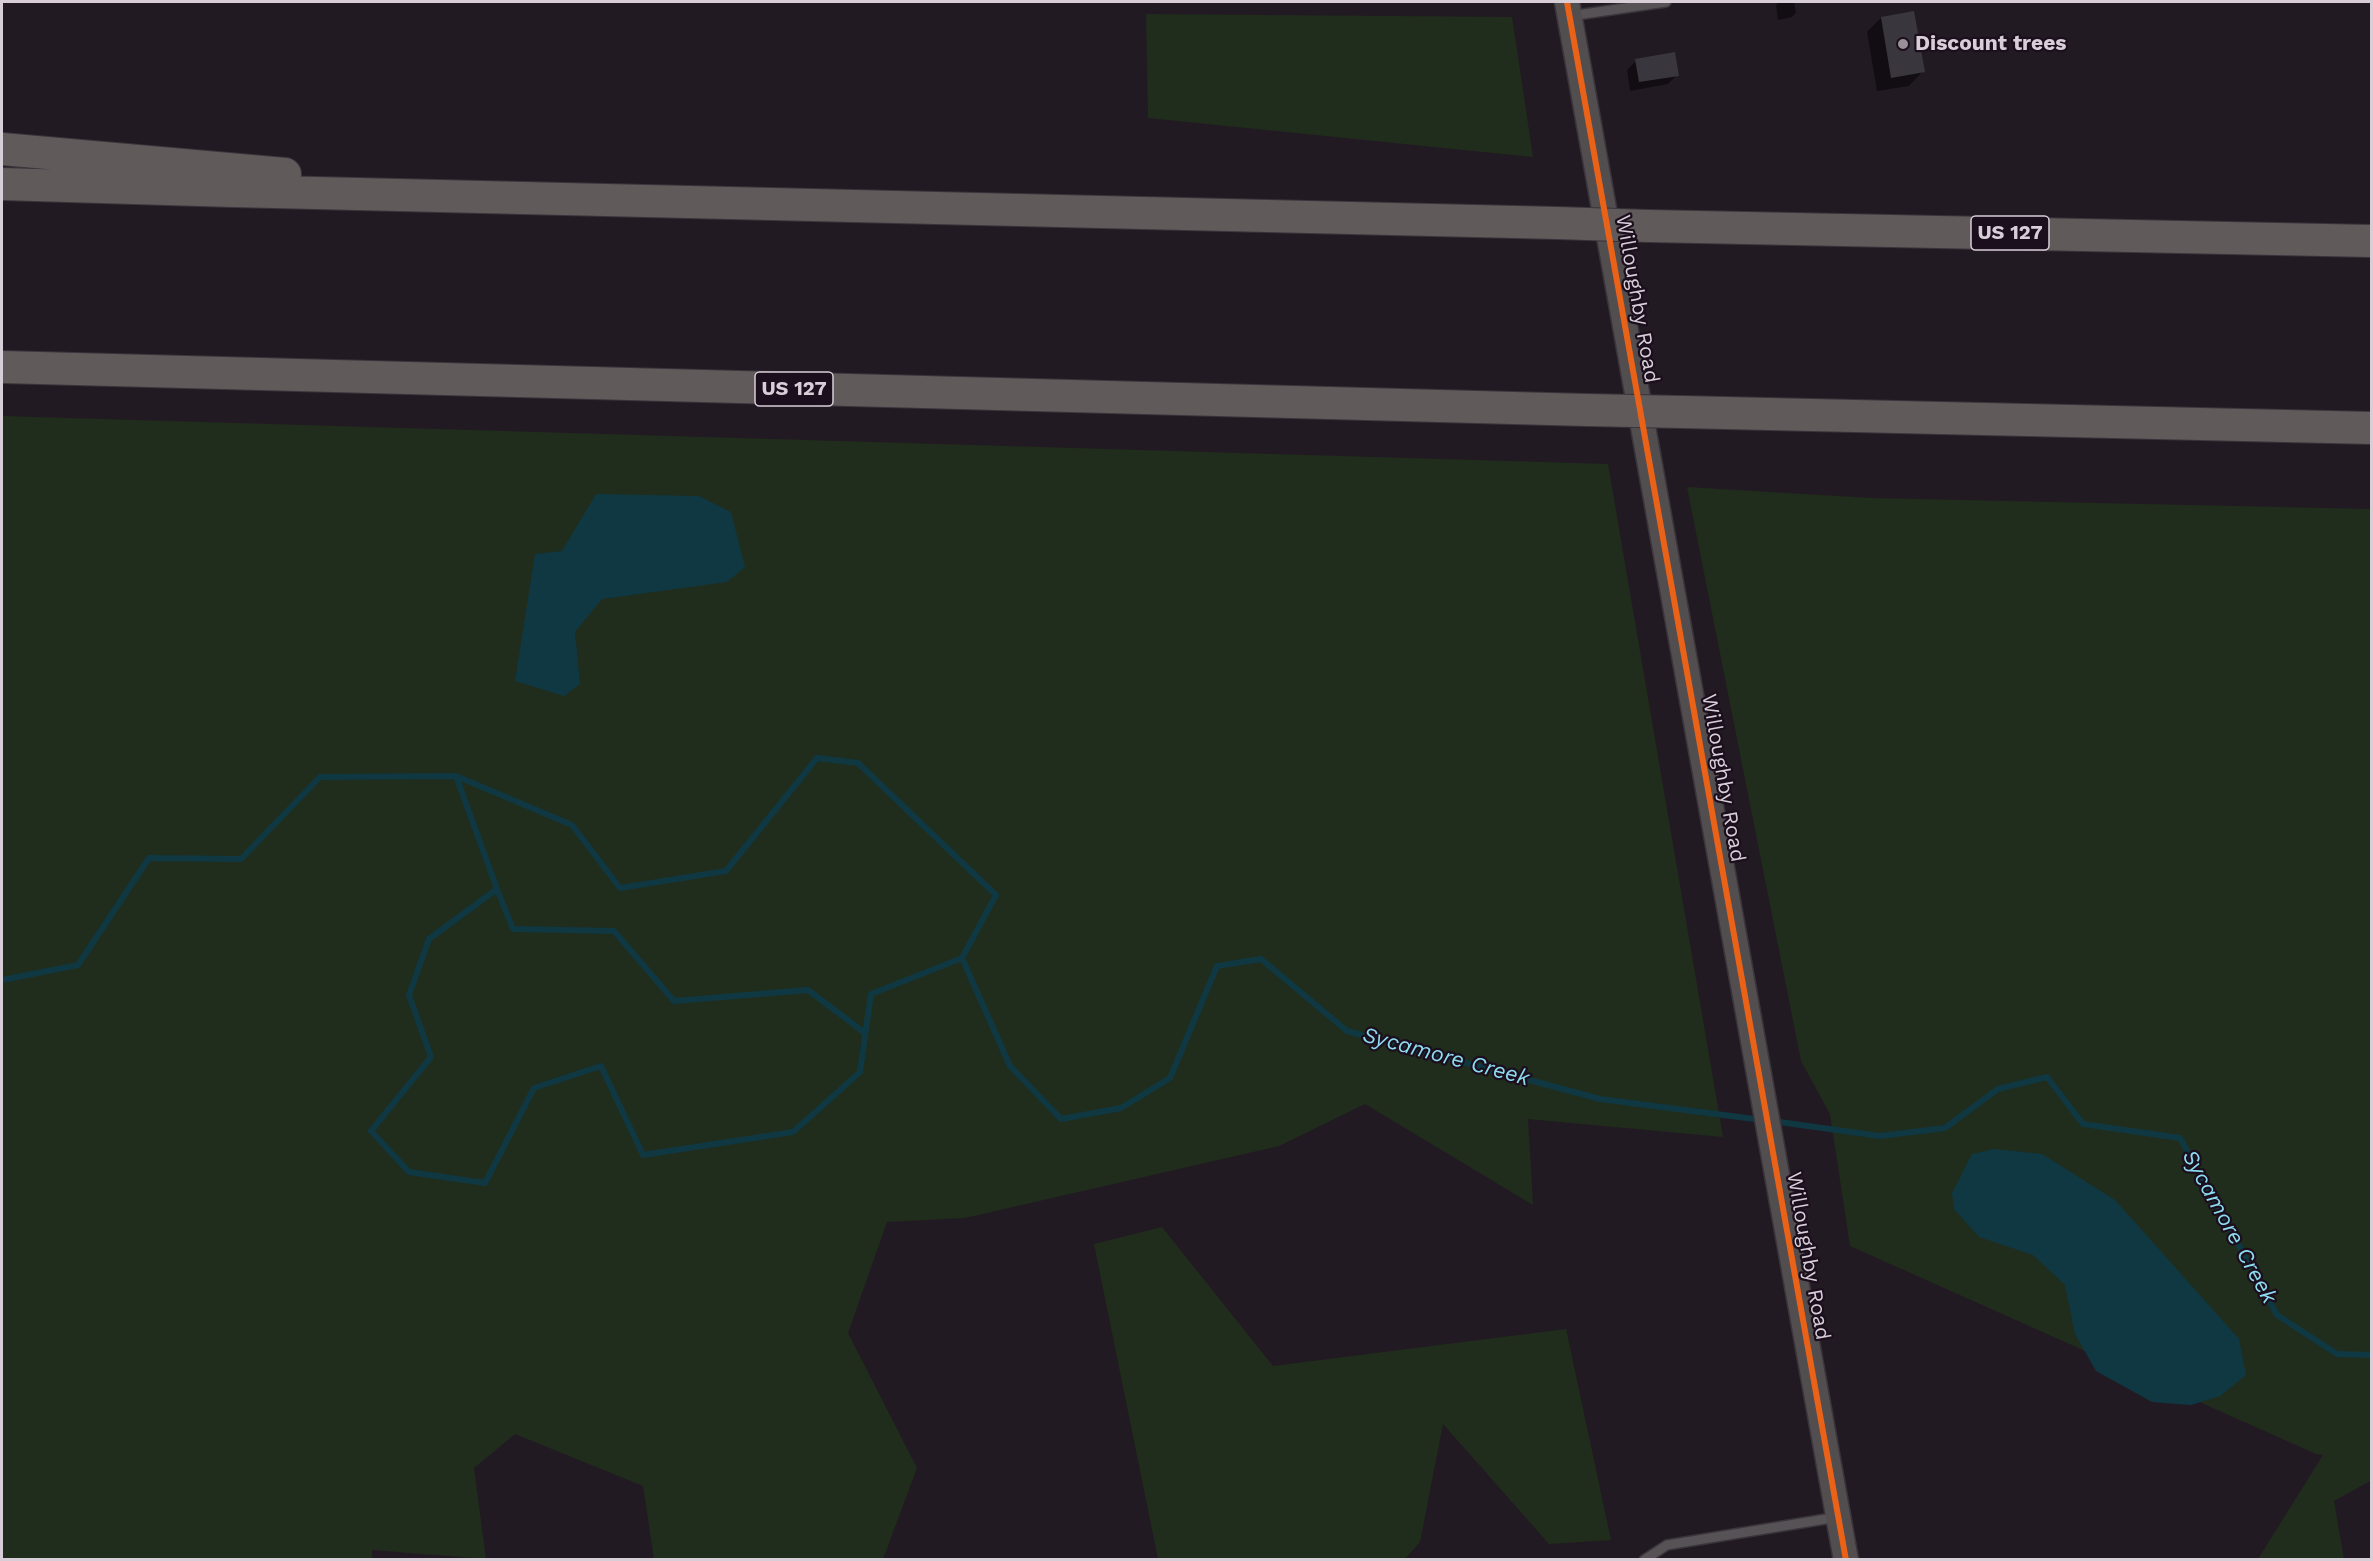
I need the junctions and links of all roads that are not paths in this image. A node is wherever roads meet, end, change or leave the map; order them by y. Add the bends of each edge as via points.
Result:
1 (1666, 2) edge
2 (1568, 9) edge
3 (2, 149) edge
4 (2, 184) edge
5 (494, 197) junction
6 (2372, 241) edge
7 (2, 367) edge
8 (2372, 428) edge
9 (1838, 1517) junction
10 (1644, 1560) edge
11 (1846, 1560) edge

1 - 2 lane
2 - 9 street, Willoughby Road
3 - 5 highway via 238,169
4 - 5 highway, US 127
5 - 6 highway, US 127, bridge
7 - 8 highway, US 127, bridge
9 - 10 lane via 1666,1545
9 - 11 street, Willoughby Road

